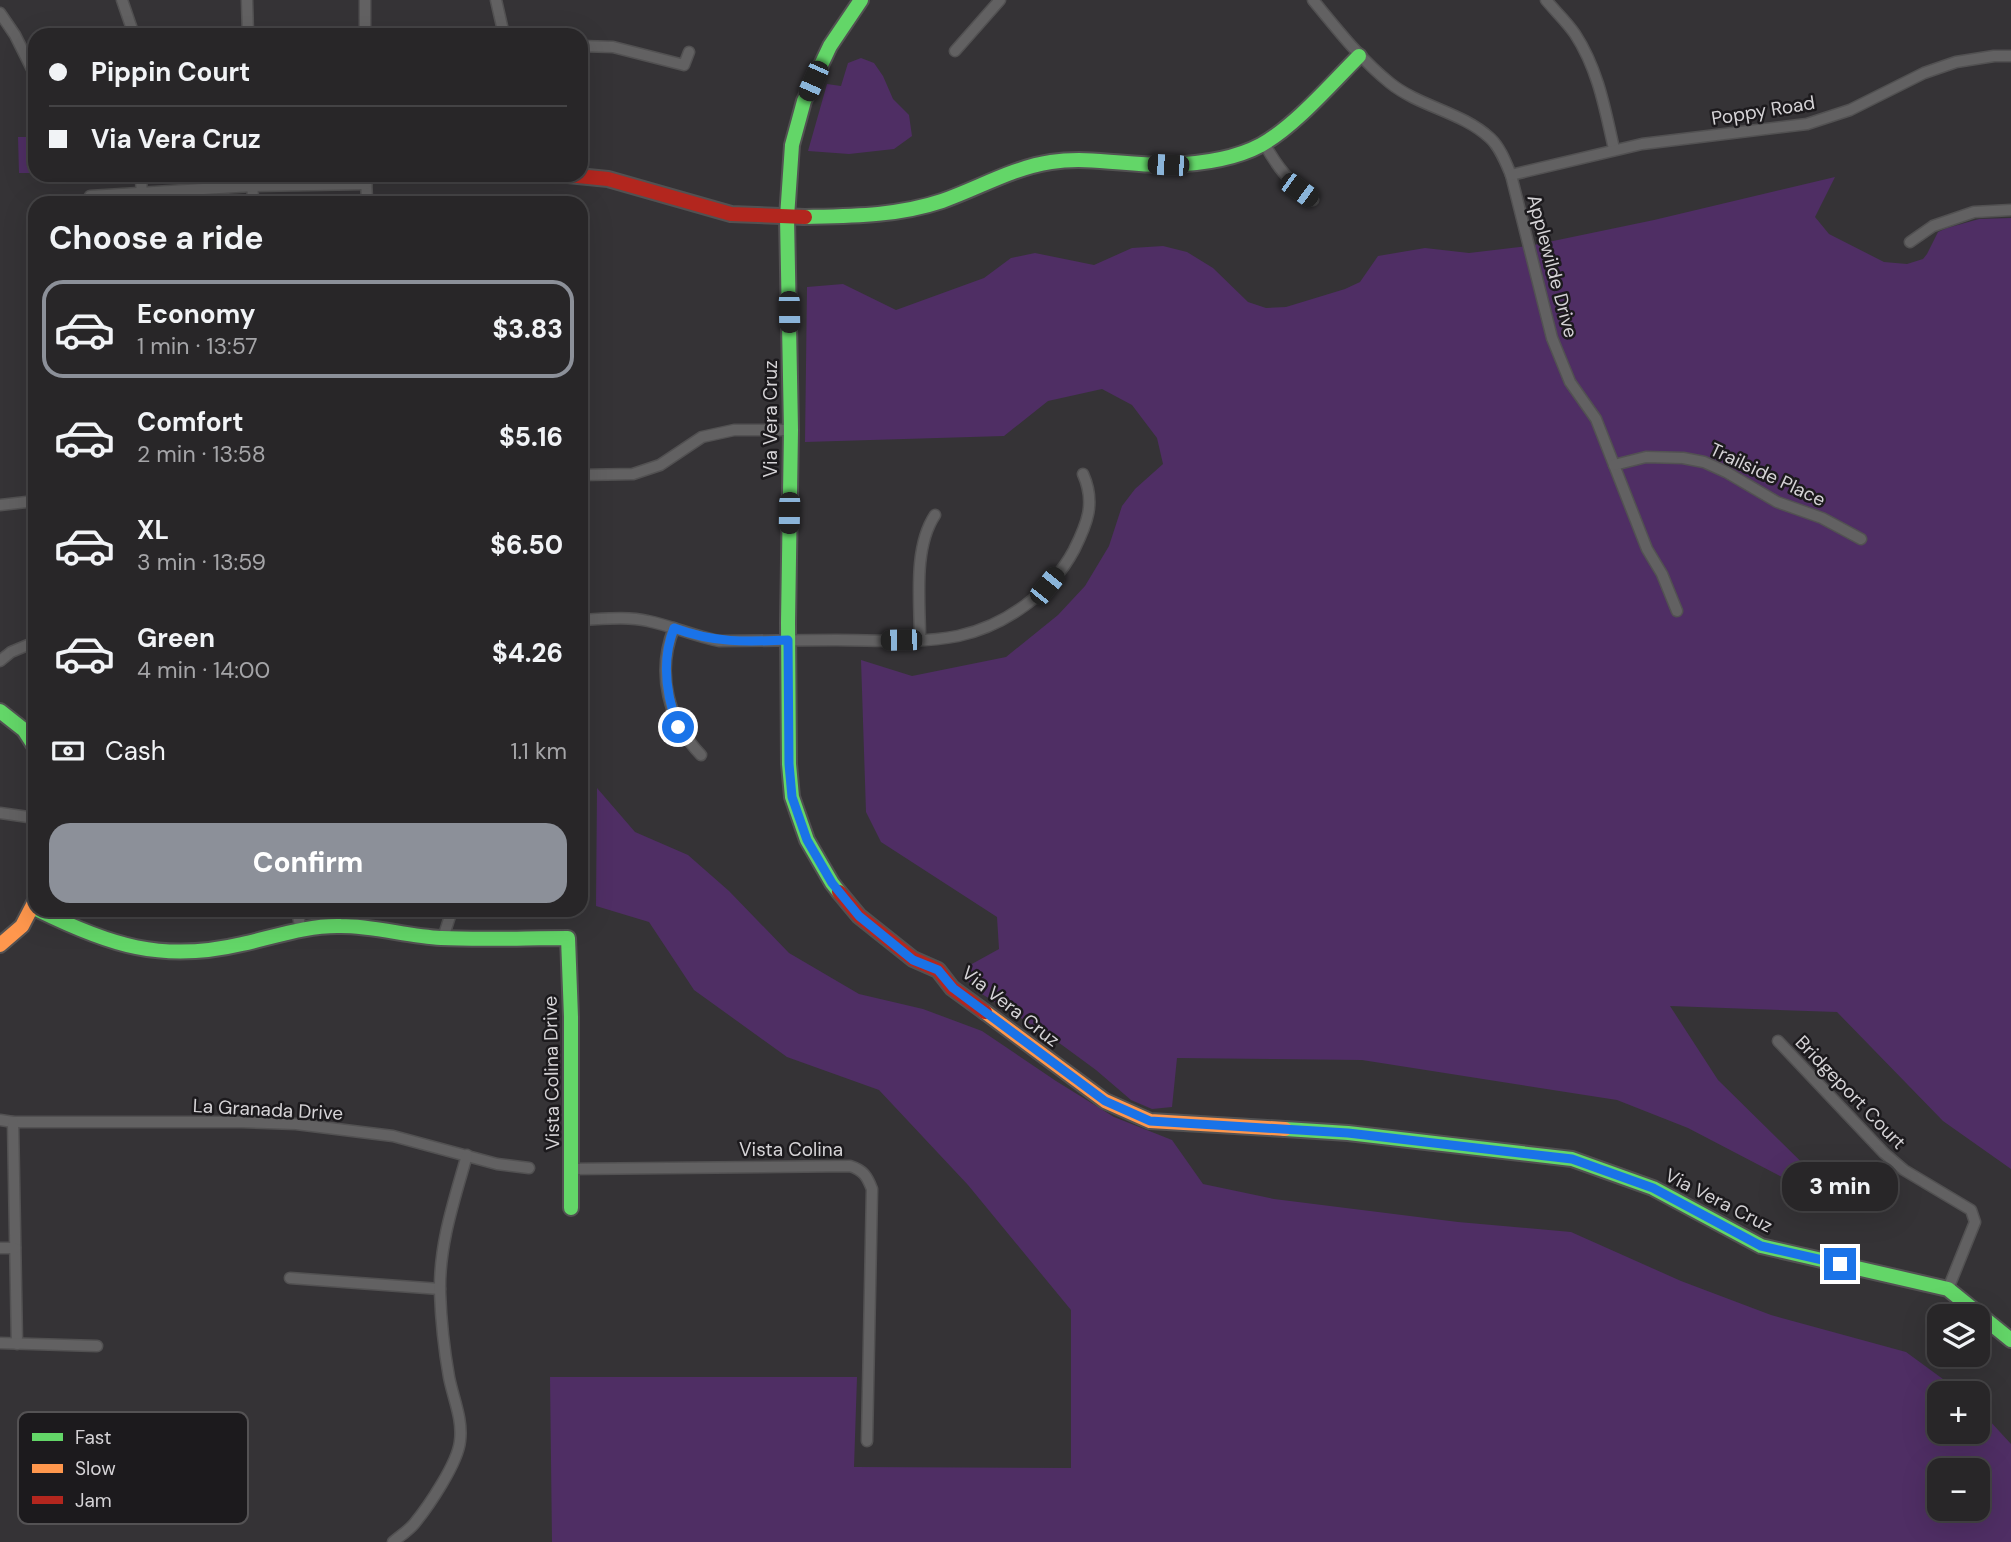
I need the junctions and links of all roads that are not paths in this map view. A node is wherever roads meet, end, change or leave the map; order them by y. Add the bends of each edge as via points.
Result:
1 (122, 0) edge
2 (247, 0) edge
3 (365, 0) edge
4 (496, 0) edge
5 (861, 0) edge
6 (1000, 0) edge
7 (1313, 0) edge
8 (1546, 0) edge
9 (0, 13) edge
10 (132, 28) edge
11 (248, 28) edge
12 (365, 28) edge
13 (502, 28) edge
14 (588, 46) edge
15 (955, 51) dead end
16 (689, 52) dead end
17 (1359, 56) junction
18 (2011, 56) edge
19 (28, 61) edge
20 (1264, 143) junction
21 (1614, 149) junction
22 (1511, 175) junction
23 (588, 176) edge
24 (240, 182) edge
25 (154, 196) edge
26 (1313, 200) dead end
27 (2011, 210) edge
28 (788, 217) junction
29 (1910, 242) dead end
30 (791, 430) junction
31 (1614, 465) junction
32 (1083, 474) dead end
33 (588, 475) edge
34 (28, 502) edge
35 (0, 505) edge
36 (935, 515) dead end
37 (1861, 539) dead end
38 (1678, 611) dead end
39 (588, 620) edge
40 (674, 628) junction
41 (788, 640) junction
42 (920, 640) junction
43 (28, 645) edge
44 (0, 661) edge
45 (0, 711) edge
46 (28, 736) edge
47 (701, 755) dead end
48 (0, 813) edge
49 (28, 817) edge
50 (28, 917) edge
51 (54, 917) edge
52 (299, 917) edge
53 (450, 917) edge
54 (301, 931) junction
55 (443, 938) junction
56 (0, 945) edge
57 (1778, 1041) dead end
58 (0, 1120) edge
59 (13, 1122) junction
60 (467, 1155) junction
61 (529, 1168) dead end
62 (572, 1170) junction
63 (571, 1208) dead end
64 (0, 1248) edge
65 (15, 1248) junction
66 (290, 1278) dead end
67 (440, 1289) junction
68 (1948, 1289) junction
69 (2011, 1340) edge
70 (0, 1343) edge
71 (18, 1344) junction
72 (97, 1346) dead end
73 (867, 1441) dead end
74 (393, 1542) edge

1 - 10 street
2 - 11 street
3 - 12 street
4 - 13 street
5 - 28 street, Via Vera Cruz via 820,65 806,97 794,134
6 - 15 street
7 - 17 street, Applewilde Drive
8 - 21 street via 1575,33 1594,69
9 - 19 street
14 - 16 street via 613,47 684,65
17 - 20 street
17 - 22 street, Applewilde Drive via 1392,85 1474,125 1492,140
18 - 21 street, Poppy Road via 1956,62 1850,110 1807,124
20 - 26 street via 1278,167
20 - 28 street via 1203,162 1051,162 906,211
21 - 22 street, Poppy Road
22 - 31 street, Applewilde Drive via 1552,338 1570,382 1596,419
23 - 28 street via 608,178 731,214
24 - 25 street
27 - 29 street via 1975,212 1933,226
28 - 30 street, Via Vera Cruz
30 - 33 street via 734,430 702,437 660,465 633,474
30 - 41 street, Via Vera Cruz
31 - 37 street, Trailside Place via 1646,457 1704,462 1777,502
31 - 38 street, Applewilde Drive via 1647,550
32 - 42 street via 1090,507 1086,527 1047,586 1005,618 973,632
34 - 35 street
36 - 42 street via 920,555
39 - 40 street via 631,618
40 - 41 street via 719,641
40 - 47 street via 665,675 671,708 678,727
41 - 42 street
41 - 68 street, Via Vera Cruz via 792,797 807,840 832,883 859,916 913,960 938,970 953,988 1105,1101 1150,1121 1348,1133 1572,1159 1653,1188 1761,1246
43 - 44 street
45 - 46 street
48 - 49 street
50 - 56 street
51 - 54 street via 85,934 156,952 212,950
52 - 54 street
53 - 55 street
54 - 55 street via 358,926
55 - 62 street, Vista Colina Drive via 568,938
57 - 68 street, Bridgeport Court via 1894,1162 1971,1210 1975,1222
58 - 59 street, La Granada Drive
59 - 60 street, La Granada Drive via 296,1124 393,1136
59 - 65 street
60 - 61 street, La Granada Drive
60 - 67 street via 445,1229
62 - 63 street, Vista Colina Drive
62 - 73 street, Vista Colina via 850,1166 861,1170 872,1189
64 - 65 street
65 - 71 street
66 - 67 street
67 - 74 street via 441,1325 460,1442 453,1466 423,1511
68 - 69 street, Via Vera Cruz
70 - 71 street
71 - 72 street

